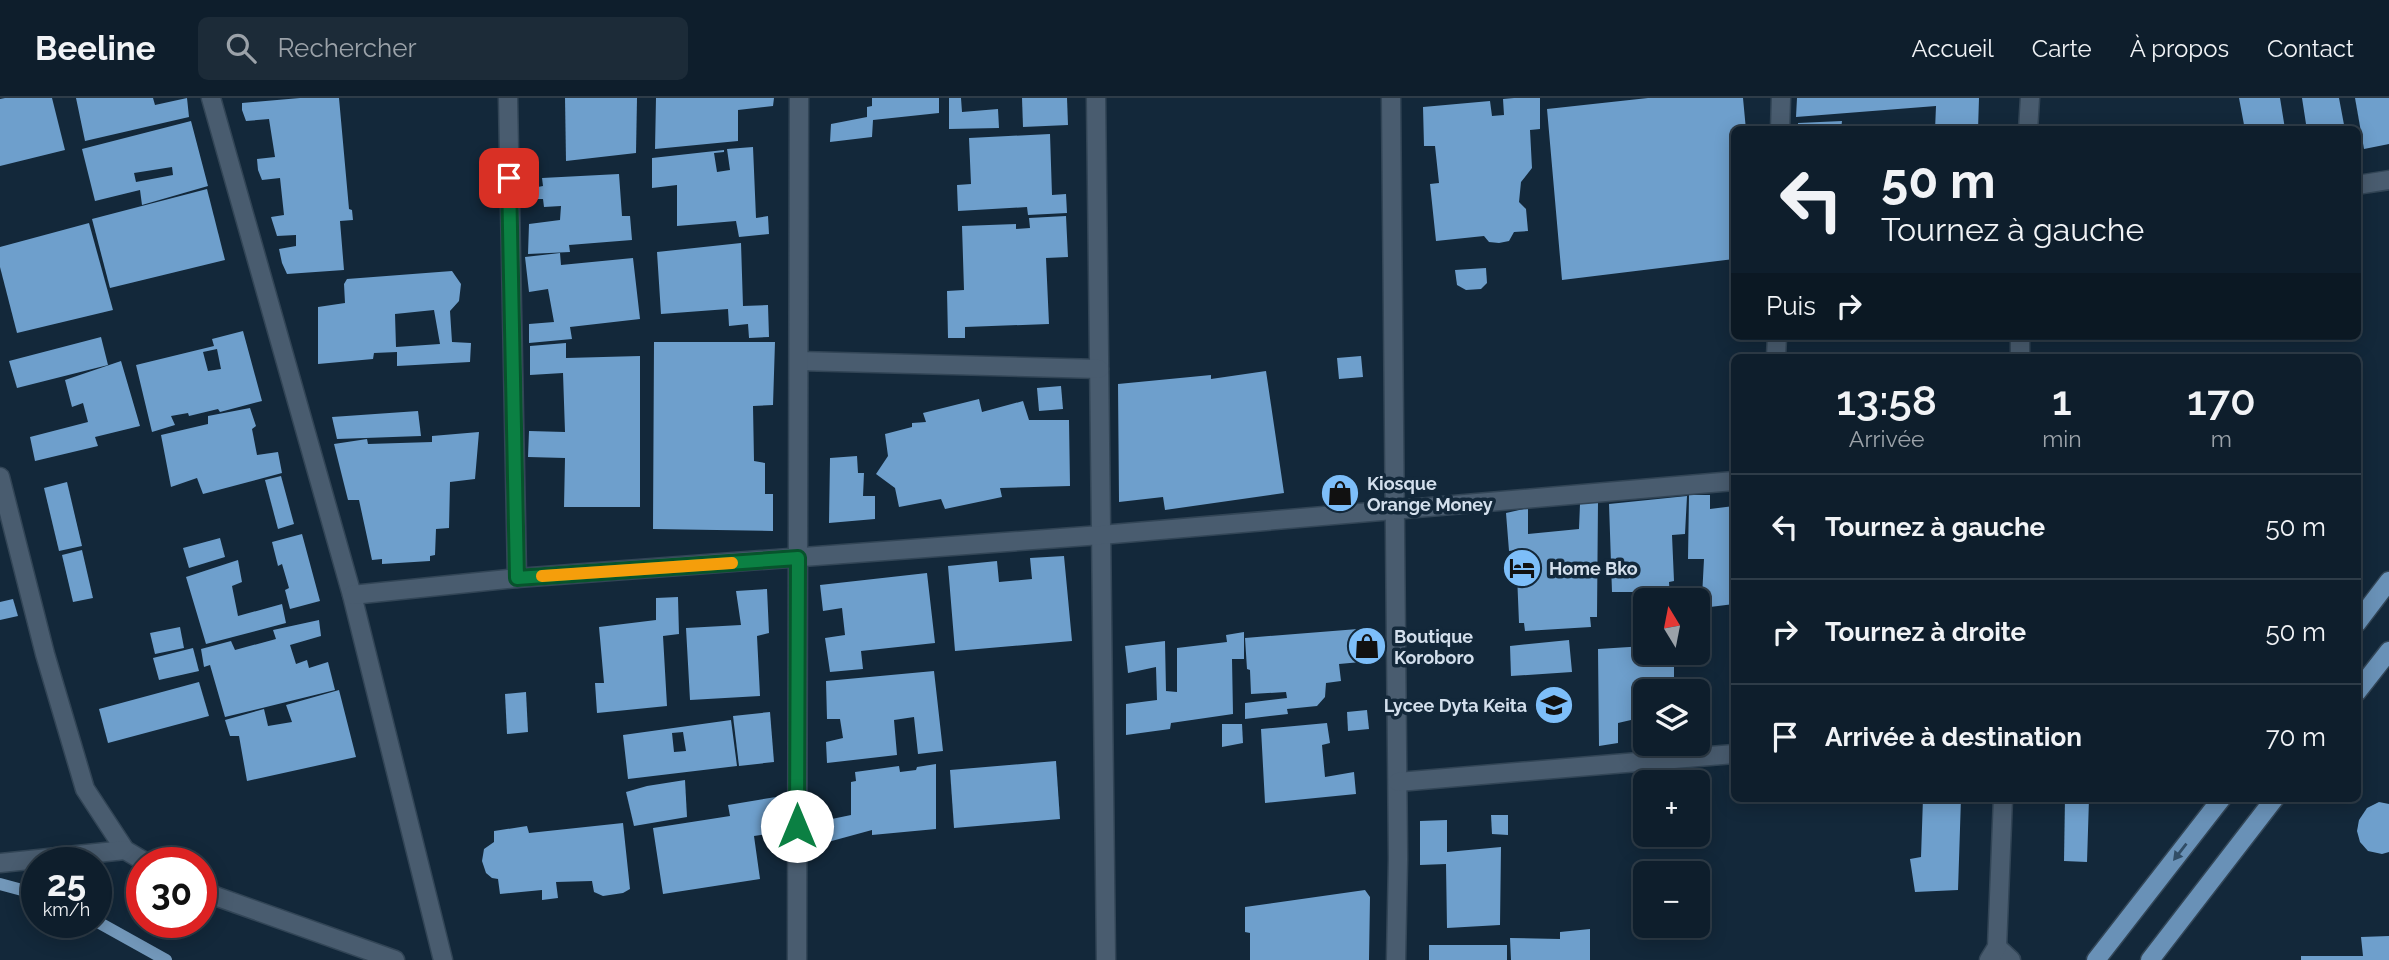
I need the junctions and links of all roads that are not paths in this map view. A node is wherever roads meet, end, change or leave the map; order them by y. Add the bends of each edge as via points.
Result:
1 (211, 98) edge
2 (508, 98) edge
3 (799, 98) edge
4 (1096, 98) edge
5 (1391, 98) edge
6 (1781, 98) edge
7 (2029, 98) edge
8 (1780, 126) edge
9 (2028, 126) edge
10 (2389, 180) edge
11 (2361, 184) edge
12 (799, 360) junction
13 (1099, 369) junction
14 (0, 477) edge
15 (1731, 481) edge
16 (1395, 510) junction
17 (1101, 535) junction
18 (798, 558) junction
19 (517, 578) junction
20 (2389, 582) edge
21 (352, 595) junction
22 (2361, 617) edge
23 (2389, 651) edge
24 (2361, 687) edge
25 (1731, 754) edge
26 (1398, 782) junction
27 (2003, 802) edge
28 (2218, 802) edge
29 (2272, 802) edge
30 (125, 850) joint
31 (0, 863) edge
32 (217, 897) edge
33 (1993, 953) edge
34 (395, 960) edge
35 (443, 960) edge
36 (797, 960) edge
37 (1106, 960) edge
38 (1396, 960) edge
39 (2011, 960) edge
40 (2096, 960) edge
41 (2150, 960) edge

1 - 21 street
2 - 19 street
3 - 12 street
4 - 13 street
5 - 16 street
6 - 8 street
7 - 9 street
10 - 11 street
12 - 13 street
12 - 18 street
13 - 17 street
14 - 30 street via 85,789
15 - 16 street
16 - 17 street
16 - 26 street
17 - 18 street
17 - 37 street
18 - 19 street
18 - 36 street
19 - 21 street
20 - 22 main road
21 - 35 street
23 - 24 main road
25 - 26 street
26 - 38 street
27 - 33 street
28 -> 40 main road
29 - 41 main road
30 - 31 street
32 - 34 street
33 - 39 street

